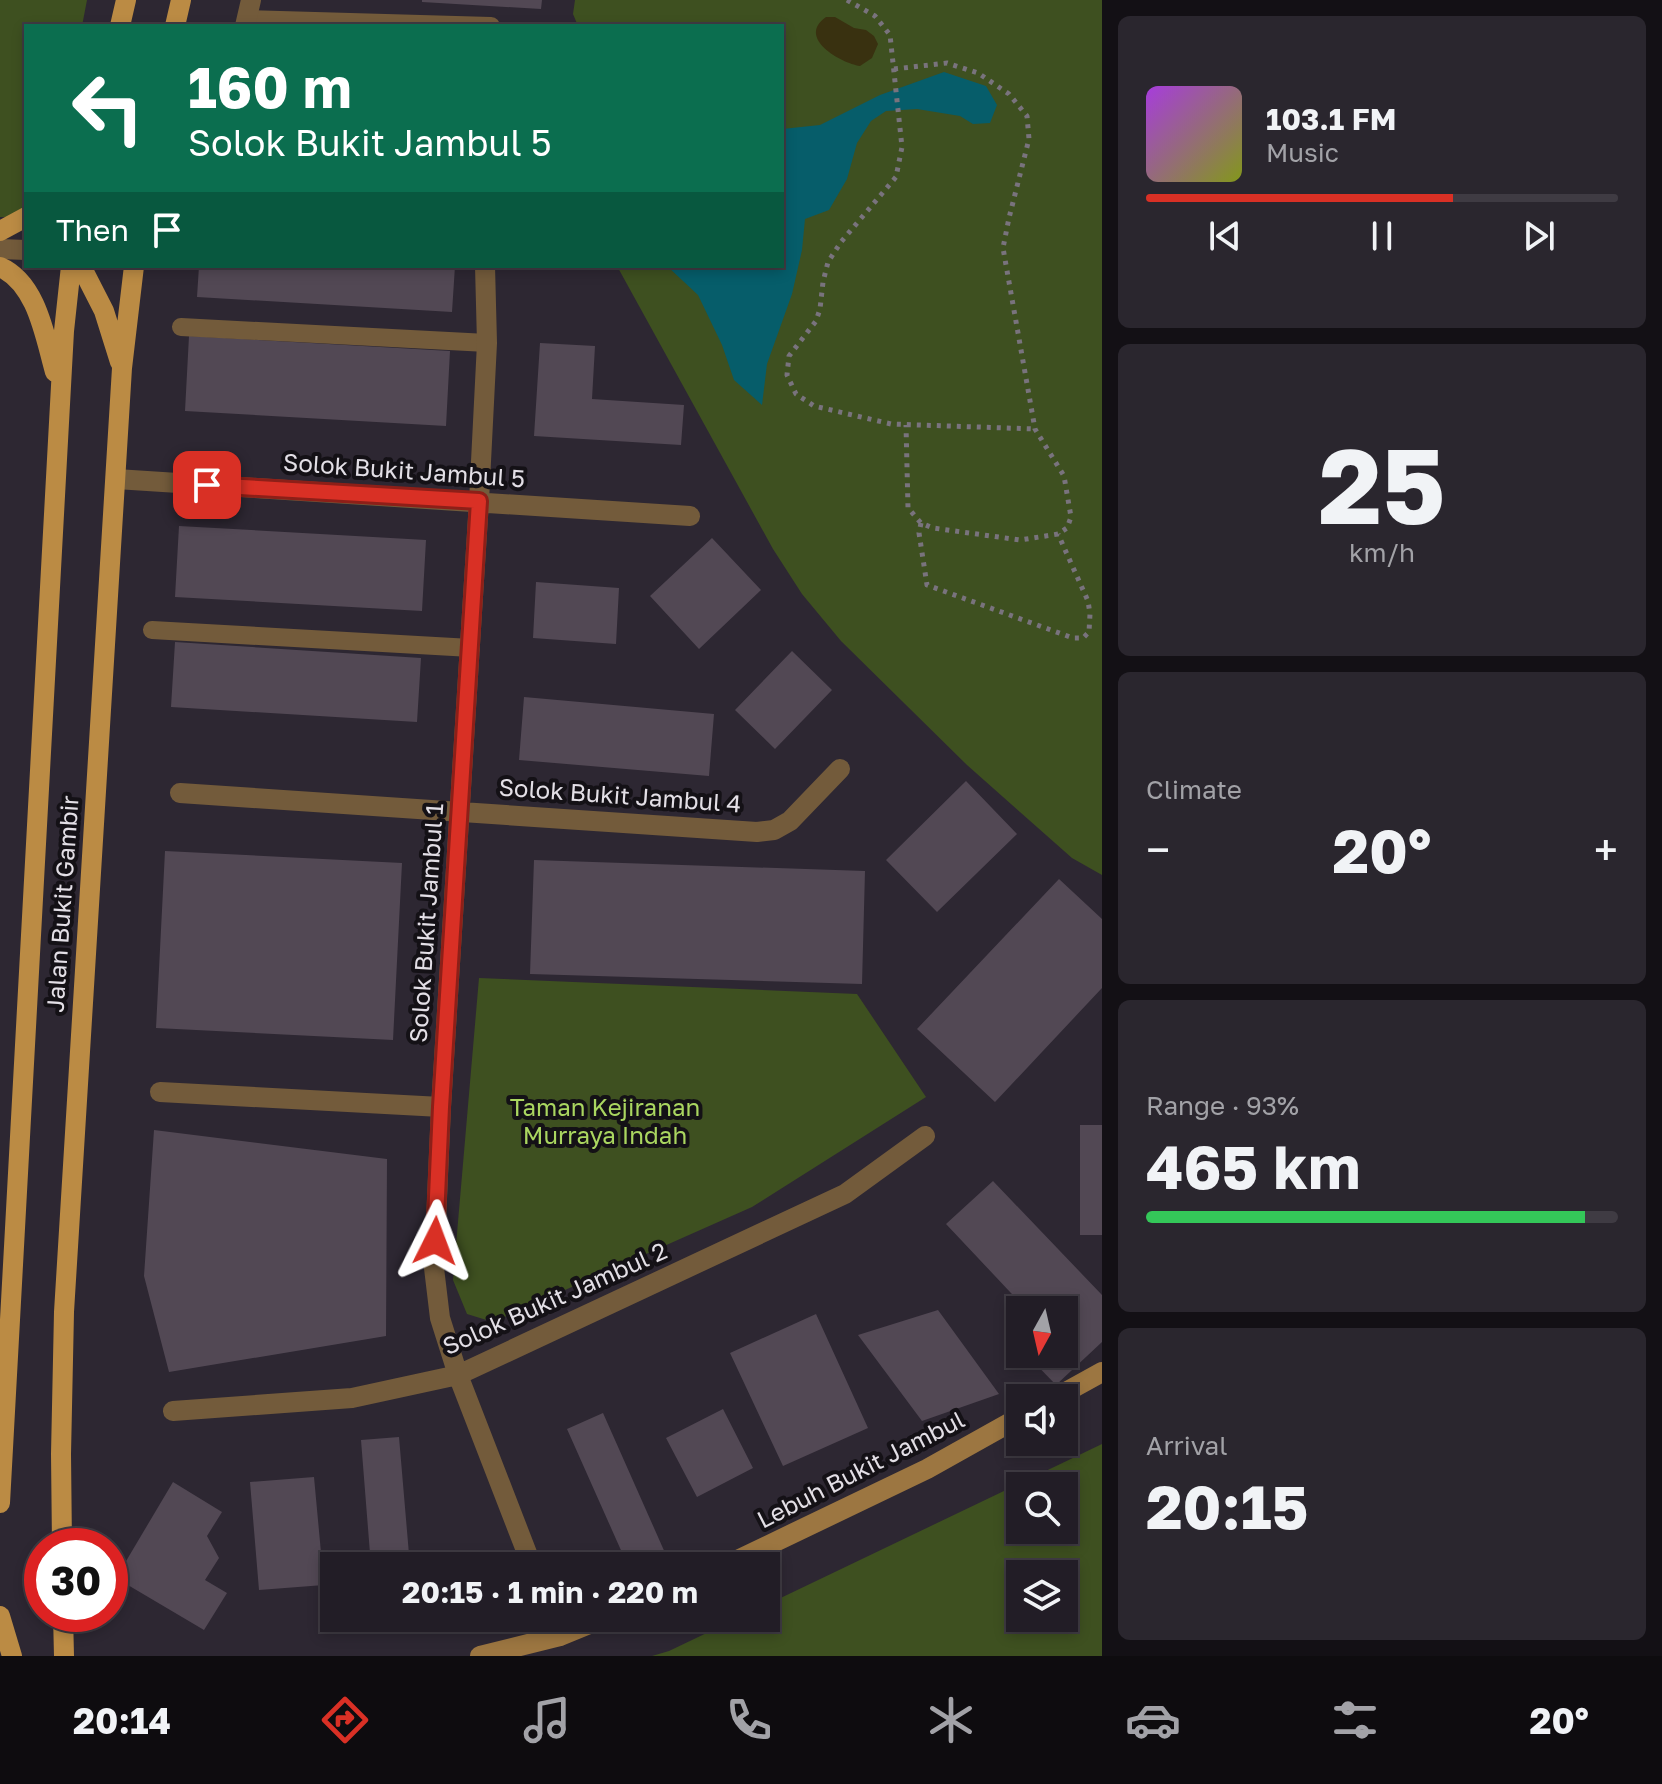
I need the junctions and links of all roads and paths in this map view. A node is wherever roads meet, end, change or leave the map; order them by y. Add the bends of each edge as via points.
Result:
1 (126, 0) edge
2 (181, 0) edge
3 (847, 0) edge
4 (248, 15) edge
5 (120, 24) edge
6 (175, 24) edge
7 (447, 24) edge
8 (894, 69) junction
9 (24, 218) edge
10 (0, 231) edge
11 (0, 249) edge
12 (24, 250) edge
13 (0, 267) edge
14 (71, 268) edge
15 (82, 268) edge
16 (134, 268) edge
17 (485, 268) edge
18 (181, 327) dead end
19 (487, 343) junction
20 (122, 368) junction
21 (61, 392) junction
22 (906, 425) junction
23 (1035, 429) junction
24 (116, 479) junction
25 (479, 501) junction
26 (690, 516) dead end
27 (921, 523) junction
28 (1058, 534) junction
29 (152, 630) dead end
30 (471, 648) junction
31 (840, 769) dead end
32 (180, 793) dead end
33 (460, 811) junction
34 (160, 1092) dead end
35 (441, 1107) junction
36 (925, 1136) dead end
37 (1102, 1372) edge
38 (458, 1375) junction
39 (1078, 1385) edge
40 (173, 1411) dead end
41 (1006, 1425) edge
42 (0, 1503) edge
43 (62, 1528) edge
44 (527, 1552) edge
45 (754, 1552) edge
46 (0, 1616) edge
47 (63, 1632) edge
48 (543, 1632) edge
49 (12, 1656) edge
50 (64, 1656) edge
51 (480, 1656) edge

1 - 5 main road
2 - 6 main road
3 - 8 path via 875,16 890,35
4 - 7 lane
8 - 22 path via 902,147 896,177 828,262 816,321 789,356 787,375 796,394 814,406
8 - 23 path via 947,63 978,73 1009,94 1027,116 1029,139 1003,248
9 - 10 main road
11 - 12 street
13 - 21 main road via 11,272 37,306
14 - 21 main road, Jalan Bukit Gambir
15 - 20 main road via 104,311
16 - 20 main road, Jalan Bukit Gambir
17 - 19 street, Solok Bukit Jambul 1
18 - 19 lane
19 - 25 street, Solok Bukit Jambul 1
20 - 24 main road, Jalan Bukit Gambir
21 - 42 main road, Jalan Bukit Gambir
22 - 23 path
22 - 27 path via 908,508
23 - 28 path via 1064,476 1071,517
24 - 25 street, Solok Bukit Jambul 5
24 - 43 main road, Jalan Bukit Gambir via 64,1312
25 - 26 street, Solok Bukit Jambul 5
25 - 30 street, Solok Bukit Jambul 1
27 - 28 path via 1020,540
27 - 28 path via 927,585 1083,638 1089,632 1088,601
29 - 30 lane
30 - 33 street, Solok Bukit Jambul 1
31 - 33 street, Solok Bukit Jambul 4 via 790,821 757,832
32 - 33 street, Solok Bukit Jambul 4
33 - 35 street, Solok Bukit Jambul 1
34 - 35 street
35 - 38 street, Solok Bukit Jambul 1 via 434,1268 440,1318
36 - 38 street, Solok Bukit Jambul 2 via 845,1194
37 - 39 main road
38 - 40 street, Solok Bukit Jambul 2 via 352,1398
38 - 44 street, Solok Bukit Jambul 1
41 - 45 main road, Lebuh Bukit Jambul
46 - 49 main road
47 - 50 main road
48 - 51 main road

